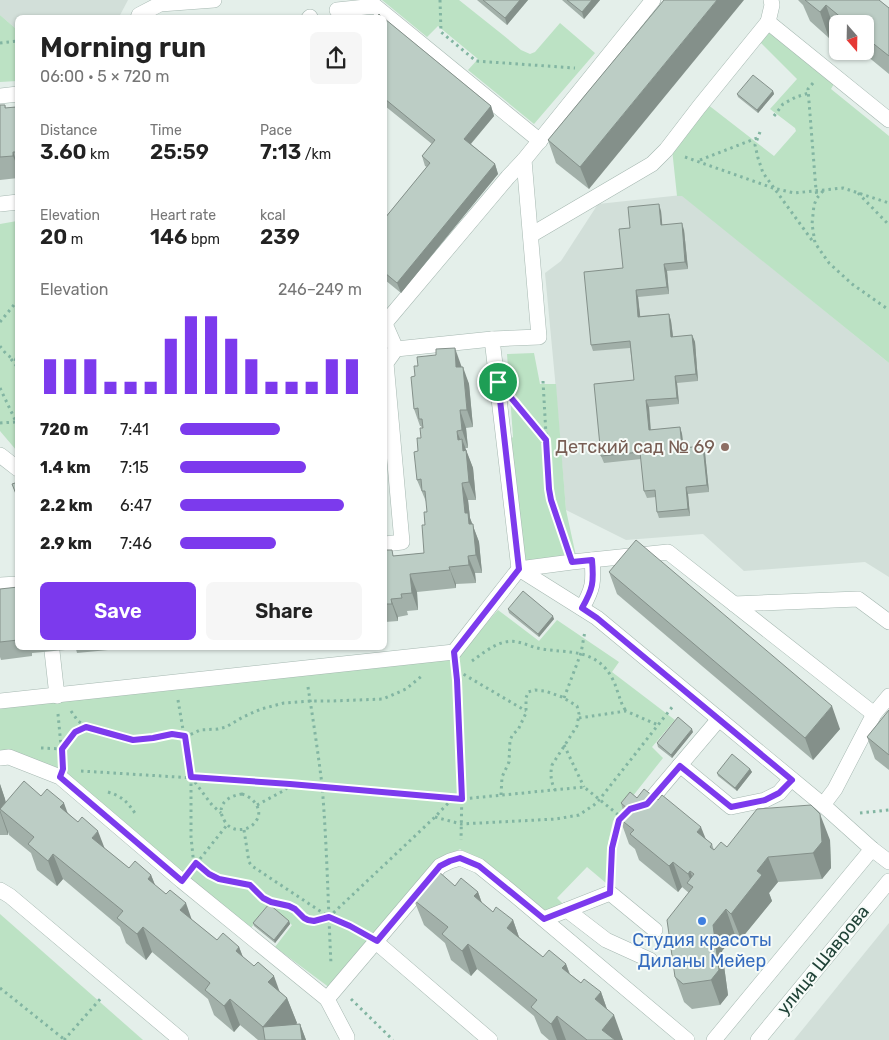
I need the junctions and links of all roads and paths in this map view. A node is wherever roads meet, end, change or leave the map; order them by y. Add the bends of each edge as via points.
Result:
1 (214, 0) edge
2 (440, 0) edge
3 (653, 0) edge
4 (771, 0) edge
5 (337, 10) dead end
6 (139, 15) edge
7 (386, 15) edge
8 (387, 16) edge
9 (768, 22) junction
10 (15, 41) edge
11 (0, 43) edge
12 (826, 69) junction
13 (598, 70) junction
14 (15, 94) edge
15 (809, 94) junction
16 (0, 96) edge
17 (774, 116) dead end
18 (889, 120) edge
19 (760, 132) dead end
20 (757, 138) junction
21 (540, 141) junction
22 (666, 157) junction
23 (524, 160) junction
24 (697, 160) junction
25 (773, 188) junction
26 (816, 190) junction
27 (823, 191) junction
28 (858, 193) junction
29 (817, 198) junction
30 (15, 202) edge
31 (889, 203) edge
32 (0, 204) edge
33 (889, 225) edge
34 (531, 235) junction
35 (815, 243) junction
36 (15, 304) edge
37 (889, 310) edge
38 (0, 322) edge
39 (387, 322) edge
40 (387, 329) edge
41 (492, 339) junction
42 (0, 346) edge
43 (396, 349) junction
44 (9, 356) junction
45 (15, 360) edge
46 (387, 362) edge
47 (15, 366) edge
48 (387, 374) edge
49 (543, 381) dead end
50 (498, 382) junction
51 (0, 388) edge
52 (0, 422) edge
53 (15, 422) edge
54 (15, 424) edge
55 (546, 440) junction
56 (0, 455) edge
57 (15, 467) edge
58 (387, 544) edge
59 (592, 560) junction
60 (572, 562) junction
61 (519, 569) junction
62 (15, 584) edge
63 (0, 585) edge
64 (734, 604) junction
65 (582, 608) junction
66 (889, 622) edge
67 (52, 651) dead end
68 (581, 653) junction
69 (472, 661) dead end
70 (464, 665) dead end
71 (305, 669) junction
72 (450, 669) dead end
73 (455, 669) junction
74 (429, 672) dead end
75 (175, 682) junction
76 (684, 692) junction
77 (60, 695) junction
78 (889, 696) edge
79 (564, 698) junction
80 (310, 700) junction
81 (0, 701) edge
82 (526, 711) junction
83 (626, 711) junction
84 (874, 714) junction
85 (578, 718) junction
86 (719, 719) junction
87 (658, 725) junction
88 (86, 727) junction
89 (185, 736) junction
90 (564, 745) junction
91 (62, 749) junction
92 (0, 758) edge
93 (680, 766) junction
94 (62, 773) junction
95 (191, 777) junction
96 (792, 780) junction
97 (290, 784) junction
98 (322, 786) junction
99 (584, 788) junction
100 (554, 790) junction
101 (502, 795) junction
102 (453, 798) junction
103 (462, 799) junction
104 (599, 800) junction
105 (647, 804) joint
106 (256, 805) junction
107 (823, 805) junction
108 (221, 813) junction
109 (621, 816) junction
110 (435, 817) junction
111 (461, 824) junction
112 (227, 825) junction
113 (244, 830) junction
114 (872, 849) junction
115 (460, 858) junction
116 (889, 862) edge
117 (195, 864) junction
118 (889, 880) edge
119 (182, 881) junction
120 (0, 890) edge
121 (610, 893) junction
122 (567, 910) junction
123 (329, 917) junction
124 (544, 919) junction
125 (655, 930) dead end
126 (376, 942) junction
127 (650, 960) dead end
128 (114, 983) junction
129 (0, 988) edge
130 (333, 992) junction
131 (64, 1040) edge
132 (181, 1040) edge
133 (347, 1040) edge
134 (393, 1040) edge
135 (490, 1040) edge
136 (687, 1040) edge
137 (714, 1040) edge
138 (758, 1040) edge

1 - 6 street via 160,4
2 - 13 path via 441,32 476,61
3 - 13 street
4 - 9 street
5 - 7 street via 375,6
8 - 21 street
9 - 12 street
9 - 22 street via 699,107
10 - 11 path
12 - 15 path via 808,89
12 - 18 street
13 - 21 street
14 - 16 street
15 - 17 path via 783,104
15 - 26 path
19 - 20 path
20 - 24 path
20 - 25 path via 755,145 760,166
21 - 23 street
22 - 24 path
22 - 34 street
23 - 34 street
23 - 39 street
24 - 25 path
25 - 26 path via 794,193
25 - 35 path
26 - 27 path
26 - 29 path
27 - 28 path via 843,188
27 - 29 path
28 - 31 path
28 - 33 path
29 - 35 path via 812,224
30 - 32 street
34 - 41 street via 539,337
35 - 37 path via 829,263 852,284
36 - 38 path
40 - 43 street
41 - 43 street
41 - 50 street
42 - 44 path
43 - 46 street
44 - 45 path
44 - 47 path
48 - 58 street via 402,542
49 - 55 path
50 - 55 path
50 - 61 street
51 - 53 path
52 - 54 path
55 - 60 path via 551,500
56 - 57 street
59 - 60 street
59 - 64 street via 668,552
59 - 65 street via 594,578
60 - 61 street
61 - 65 street
61 - 71 street via 454,652
62 - 63 street
64 - 66 street via 858,599
64 - 84 street
65 - 68 path via 585,632
65 - 76 street
67 - 77 street
68 - 69 path via 540,649 519,641 505,642
68 - 79 path
68 - 83 path via 606,669
70 - 73 path
71 - 75 street
71 - 80 path
72 - 73 path
73 - 82 path
73 - 103 path
74 - 80 path via 406,689 383,699
75 - 77 street
75 - 89 path
76 - 86 street
76 - 87 path
77 - 81 street
77 - 88 path via 74,717
77 - 91 path
78 - 84 street
79 - 82 path via 545,691 528,692
79 - 85 path via 577,706
80 - 89 path via 272,705 226,727 200,730
80 - 98 path
82 - 101 path via 510,740 509,762 502,777
83 - 85 path
83 - 87 path
84 - 107 street via 835,789
85 - 90 path
86 - 93 street
86 - 96 street
87 - 104 path
88 - 89 path via 133,740 172,734
88 - 91 path via 75,732
89 - 95 path
90 - 99 path
90 - 100 path via 552,765
91 - 94 path
92 - 94 street via 9,757
93 - 96 street via 731,807 765,800 779,793
93 - 105 street
94 - 95 path
94 - 119 street
95 - 97 path
95 - 108 path
95 - 117 path
96 - 107 street
97 - 98 path
97 - 106 path
98 - 102 path
98 - 123 path
99 - 100 path
99 - 104 path
100 - 101 path
101 - 103 path
102 - 103 path
102 - 110 path
103 - 111 path
104 - 109 path
104 - 111 path via 579,815
105 - 109 path via 630,809
106 - 108 path via 249,796 233,795 226,800
106 - 113 path via 257,821
107 - 114 street
108 - 112 path
109 - 121 path via 612,848
110 - 111 path
110 - 123 path
111 - 115 path
112 - 113 path
112 - 117 path
113 - 123 path via 252,866
114 - 116 street
114 - 137 street
115 - 124 street via 479,866
115 - 126 street via 440,866
117 - 119 path
117 - 123 path via 219,879 250,885 263,898 289,906 308,920
118 - 138 street, улица Шаврова
119 - 130 street
120 - 128 street
121 - 122 street
121 - 125 street
122 - 124 street
122 - 127 street via 606,940
123 - 126 path
123 - 130 path
124 - 136 street
126 - 130 street
126 - 135 street
128 - 131 path
128 - 132 street
129 - 131 path
130 - 133 street
130 - 134 path

